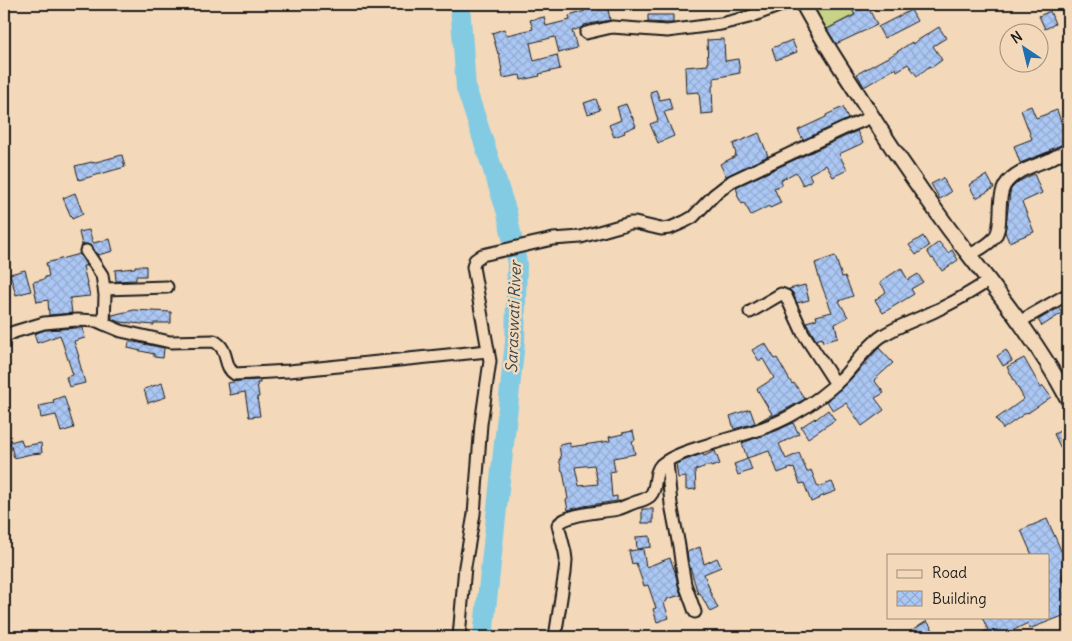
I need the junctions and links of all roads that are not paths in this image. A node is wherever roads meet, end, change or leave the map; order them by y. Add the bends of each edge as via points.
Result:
1 (784, 4) edge
2 (803, 4) edge
3 (586, 33) dead end
4 (872, 117) junction
5 (1068, 149) edge
6 (86, 251) dead end
7 (970, 256) junction
8 (990, 280) junction
9 (167, 287) dead end
10 (105, 290) junction
11 (1068, 294) edge
12 (750, 312) dead end
13 (1019, 322) junction
14 (104, 324) junction
15 (4, 337) edge
16 (488, 351) junction
17 (836, 384) junction
18 (1068, 399) edge
19 (667, 462) junction
20 (695, 612) dead end
21 (459, 637) edge
22 (555, 637) edge

1 - 3 street via 721,24 667,32 612,27
2 - 4 main road
4 - 7 main road
4 - 16 street via 732,181 693,217 670,228 661,230 630,223 582,237 482,254 473,266
5 - 7 street via 1012,177 1001,196 998,230
6 - 10 street via 102,276
7 - 8 main road
8 - 13 main road
8 - 17 street via 881,337
9 - 10 street
10 - 14 street
11 - 13 street
12 - 17 street via 781,294 786,296 803,333
13 - 18 main road
14 - 15 street via 77,320 44,323
14 - 16 street via 170,342 214,341 224,348 229,366 236,374
16 - 21 street via 490,361
17 - 19 street via 793,415 767,427 687,451
19 - 20 street via 681,561
19 - 22 street via 657,471 651,496 646,499 618,509 559,522 565,572

